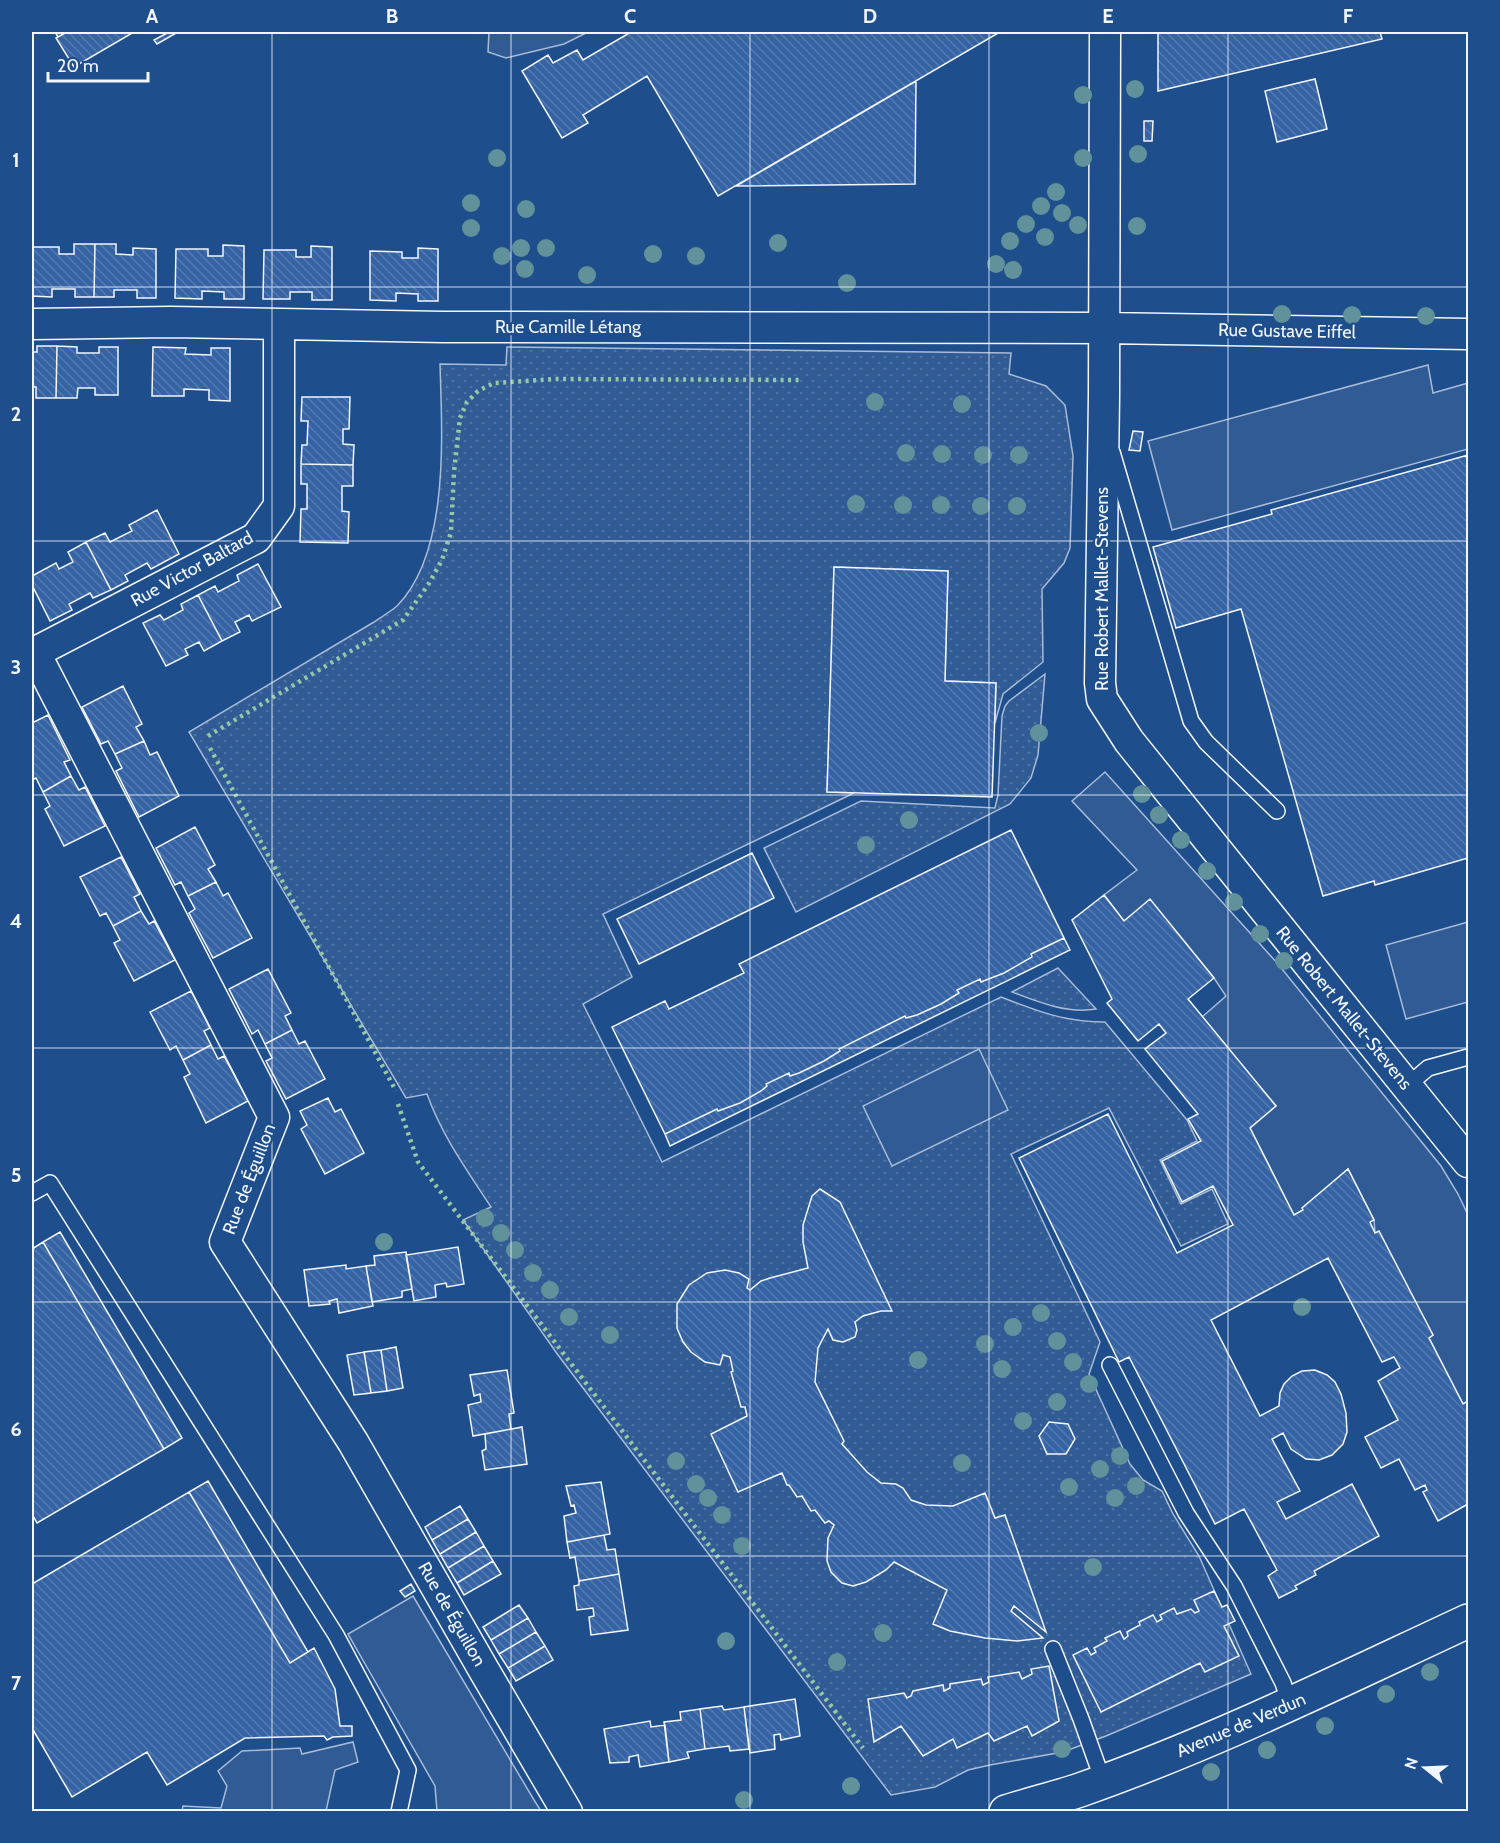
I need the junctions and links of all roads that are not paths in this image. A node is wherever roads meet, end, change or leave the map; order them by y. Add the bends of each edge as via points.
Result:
1 (1105, 32) edge
2 (32, 324) edge
3 (279, 325) junction
4 (1105, 328) junction
5 (1468, 334) edge
6 (1104, 423) junction
7 (33, 653) edge
8 (1277, 812) dead end
9 (1468, 1057) edge
10 (1407, 1086) junction
11 (1468, 1162) edge
12 (32, 1193) edge
13 (1110, 1365) dead end
14 (1468, 1621) edge
15 (1053, 1649) dead end
16 (1290, 1704) junction
17 (1103, 1781) junction
18 (399, 1812) edge
19 (567, 1812) edge
20 (1006, 1812) edge

1 - 4 street, Rue Robert Mallet-Stevens
2 - 3 street, Rue Camille Létang
3 - 4 street, Rue Camille Létang
3 - 7 street, Rue Victor Baltard via 279,506 256,538
4 - 5 street, Rue Gustave Eiffel
4 - 6 street, Rue Robert Mallet-Stevens
6 - 8 lane via 1191,721 1206,742
6 - 10 street, Rue Robert Mallet-Stevens via 1102,699 1133,747
7 - 19 street, Rue de Éguillon via 274,1117 225,1242 353,1442
9 - 10 lane via 1428,1068
10 - 11 street, Rue Robert Mallet-Stevens
12 - 18 lane via 50,1183 336,1635 408,1770
13 - 16 lane via 1186,1513 1234,1586
14 - 16 main road, Avenue de Verdun
15 - 17 lane
16 - 17 main road, Avenue de Verdun
17 - 20 main road, Avenue de Verdun

